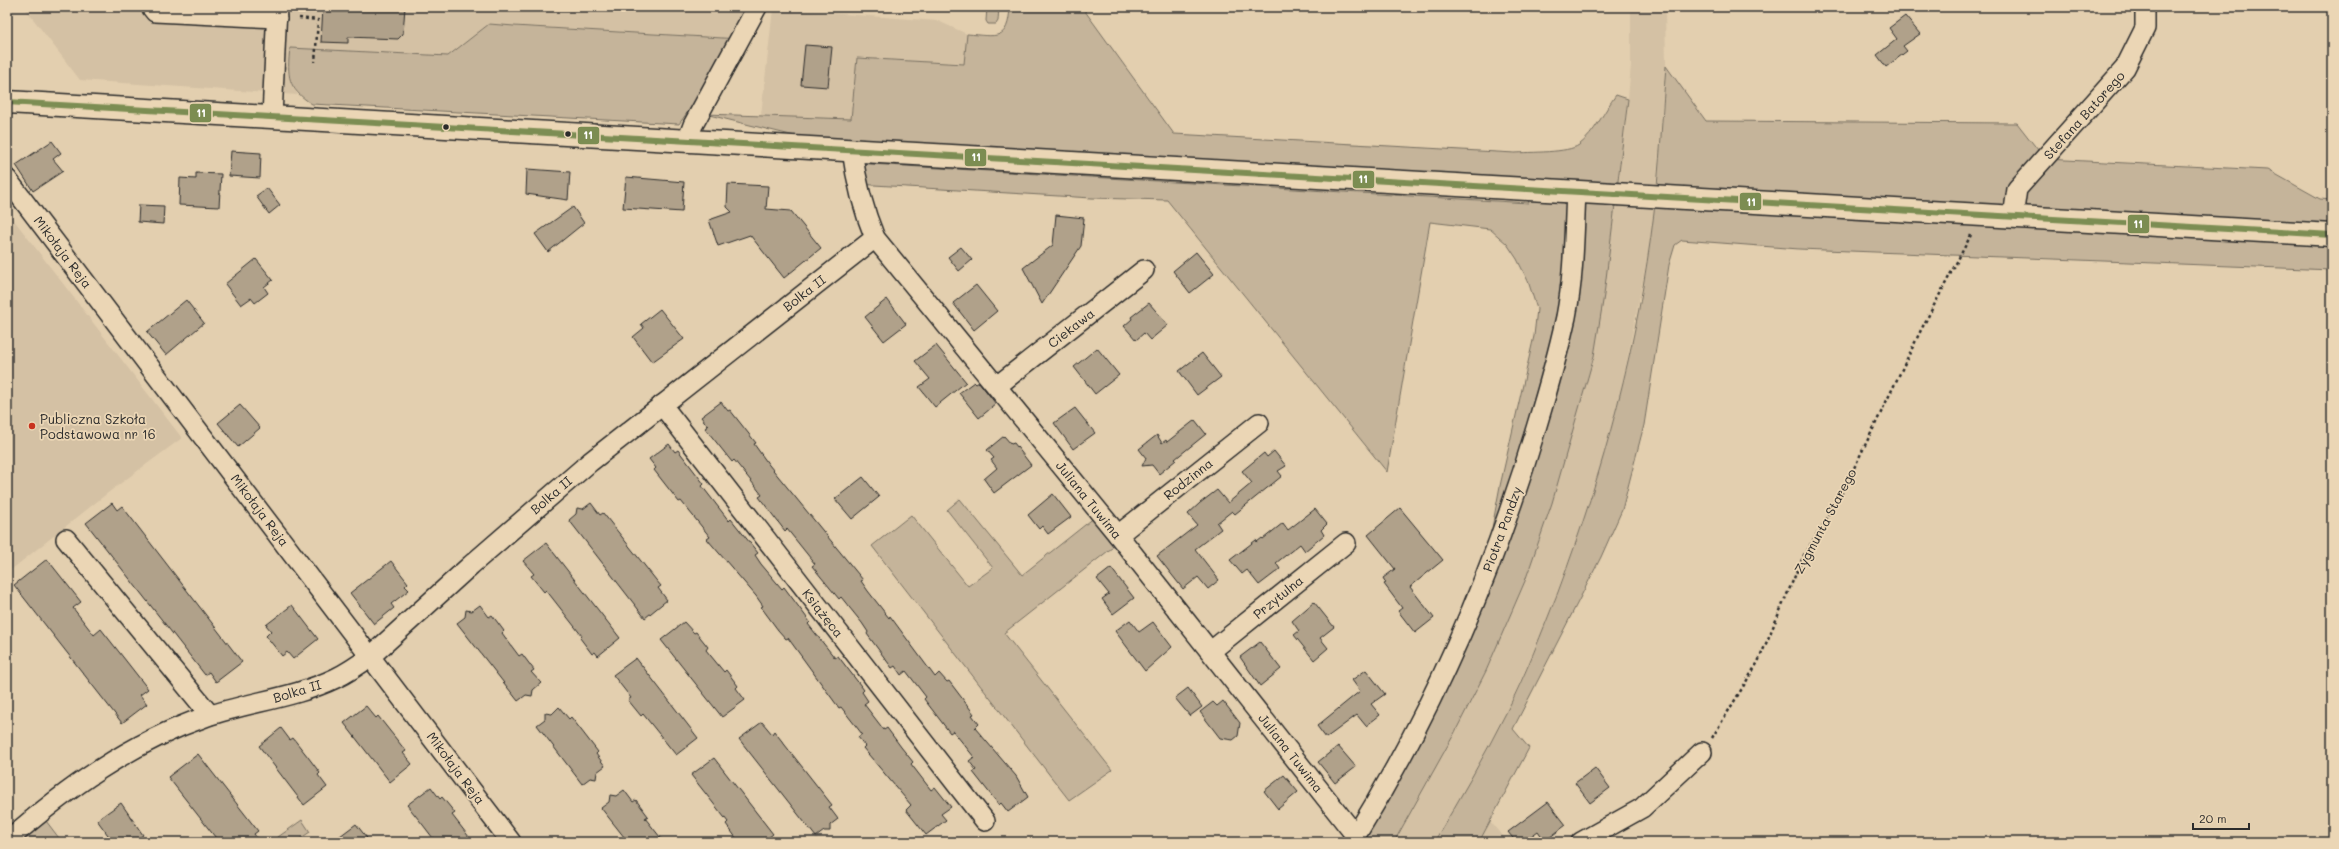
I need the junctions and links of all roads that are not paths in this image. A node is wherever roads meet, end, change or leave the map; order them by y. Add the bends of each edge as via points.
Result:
1 (151, 7) edge
2 (757, 7) edge
3 (2145, 7) edge
4 (277, 13) edge
5 (7, 102) edge
6 (272, 117) junction
7 (687, 141) junction
8 (852, 150) junction
9 (7, 178) edge
10 (1585, 192) junction
11 (2012, 217) junction
12 (2332, 235) edge
13 (875, 238) junction
14 (1144, 270) dead end
15 (997, 386) junction
16 (662, 405) junction
17 (1259, 423) dead end
18 (1118, 535) junction
19 (66, 539) dead end
20 (1346, 543) dead end
21 (1211, 651) junction
22 (372, 656) junction
23 (210, 715) junction
24 (1702, 752) road end
25 (985, 821) dead end
26 (1354, 839) edge
27 (7, 841) edge
28 (511, 842) edge
29 (1581, 842) edge

1 - 4 street via 155,12
2 - 7 street
3 - 11 street, Stefana Batorego via 2145,28 2126,68 2017,189
4 - 6 street
5 - 6 main road
6 - 7 main road
7 - 8 main road
8 - 10 main road
8 - 13 street, Juliana Tuwima via 863,211
9 - 22 street, Mikołaja Reja
10 - 11 main road
10 - 26 street, Piotra Pandzy via 1566,316 1549,384 1508,518 1442,675 1408,745
11 - 12 main road
13 - 15 street, Juliana Tuwima
13 - 16 street, Bolka II
14 - 15 street, Ciekawa
15 - 18 street, Juliana Tuwima
16 - 22 street, Bolka II via 584,466
16 - 25 street, Książęca
17 - 18 street, Rodzinna
18 - 21 street, Juliana Tuwima
19 - 23 street
20 - 21 street, Przytulna
21 - 26 street, Juliana Tuwima
22 - 23 street, Bolka II via 335,679
22 - 28 street, Mikołaja Reja
23 - 27 street, Bolka II via 164,734 108,763 76,784
24 - 29 street via 1642,808

